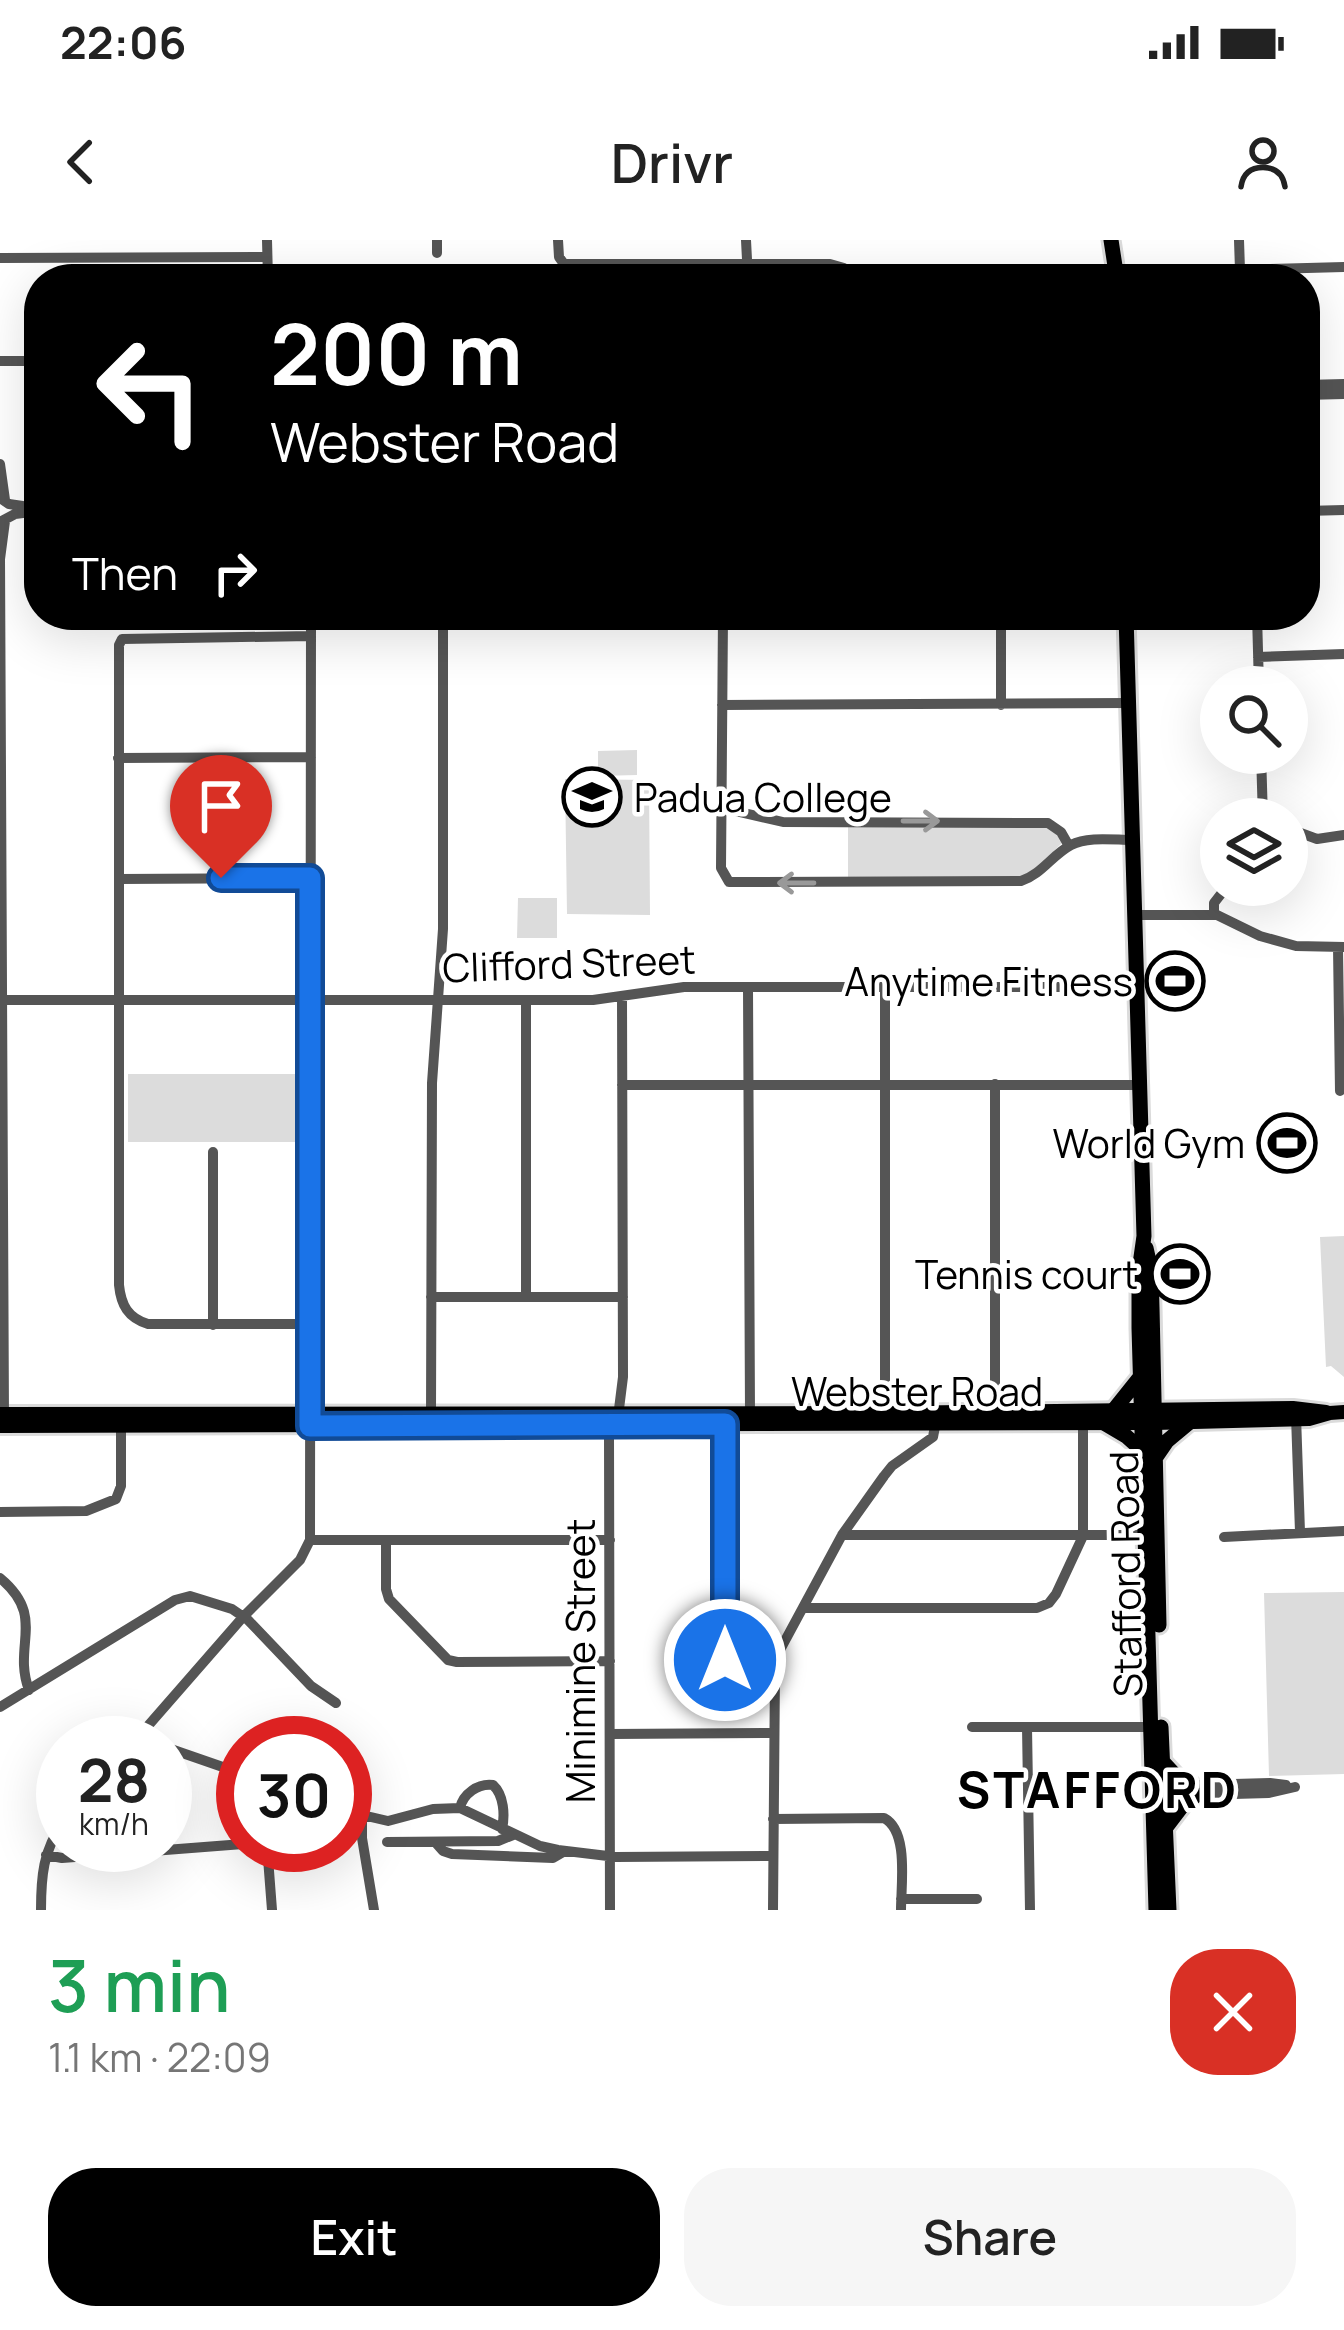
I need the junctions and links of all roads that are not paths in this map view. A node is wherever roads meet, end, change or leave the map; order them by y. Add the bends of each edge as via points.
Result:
1 (267, 240) edge
2 (558, 240) edge
3 (268, 257) junction
4 (0, 258) edge
5 (268, 264) edge
6 (564, 264) edge
7 (0, 464) edge
8 (5, 510) edge
9 (0, 559) edge
10 (0, 629) edge
11 (311, 630) edge
12 (443, 630) edge
13 (723, 630) edge
14 (1000, 630) edge
15 (1126, 630) edge
16 (1257, 630) edge
17 (311, 636) junction
18 (1344, 654) edge
19 (1258, 657) junction
20 (1258, 666) edge
21 (1128, 703) junction
22 (722, 705) junction
23 (1001, 706) junction
24 (0, 750) edge
25 (311, 757) junction
26 (118, 758) junction
27 (722, 808) junction
28 (1344, 835) edge
29 (1308, 836) edge
30 (1132, 840) junction
31 (1069, 846) junction
32 (1, 871) edge
33 (310, 878) junction
34 (119, 879) junction
35 (1214, 906) edge
36 (1214, 914) junction
37 (1135, 915) junction
38 (1341, 947) edge
39 (748, 987) junction
40 (1137, 987) junction
41 (885, 988) junction
42 (622, 996) junction
43 (1, 1000) edge
44 (119, 1000) junction
45 (309, 1000) junction
46 (438, 1000) junction
47 (526, 1000) junction
48 (995, 1084) junction
49 (1140, 1084) junction
50 (622, 1085) junction
51 (748, 1085) junction
52 (885, 1085) junction
53 (1340, 1091) dead end
54 (2, 1125) edge
55 (213, 1151) dead end
56 (1144, 1237) junction
57 (1, 1270) edge
58 (526, 1296) junction
59 (431, 1297) junction
60 (623, 1297) junction
61 (309, 1324) junction
62 (213, 1325) junction
63 (1141, 1376) junction
64 (995, 1412) junction
65 (750, 1413) junction
66 (1295, 1413) junction
67 (1337, 1413) edge
68 (1149, 1416) junction
69 (1108, 1417) junction
70 (621, 1418) junction
71 (936, 1418) junction
72 (885, 1419) junction
73 (2, 1420) edge
74 (122, 1420) junction
75 (310, 1420) junction
76 (431, 1420) junction
77 (1191, 1421) junction
78 (1083, 1423) junction
79 (725, 1424) junction
80 (1150, 1454) junction
81 (0, 1511) edge
82 (1344, 1531) edge
83 (1300, 1532) junction
84 (842, 1535) junction
85 (1146, 1535) junction
86 (1083, 1536) junction
87 (1224, 1537) dead end
88 (310, 1540) junction
89 (610, 1540) junction
90 (386, 1541) junction
91 (0, 1578) edge
92 (803, 1608) junction
93 (243, 1617) junction
94 (610, 1661) junction
95 (776, 1670) junction
96 (28, 1690) junction
97 (337, 1703) dead end
98 (0, 1707) edge
99 (156, 1716) edge
100 (972, 1727) dead end
101 (1027, 1727) junction
102 (1151, 1727) junction
103 (774, 1733) junction
104 (611, 1734) junction
105 (1163, 1762) junction
106 (1194, 1790) junction
107 (1159, 1791) junction
108 (460, 1808) junction
109 (372, 1818) edge
110 (773, 1819) junction
111 (1167, 1826) junction
112 (507, 1832) junction
113 (435, 1841) junction
114 (387, 1842) dead end
115 (565, 1851) junction
116 (610, 1856) junction
117 (773, 1856) junction
118 (43, 1872) edge
119 (269, 1872) edge
120 (368, 1872) edge
121 (977, 1899) dead end
122 (901, 1905) edge
123 (41, 1910) edge
124 (272, 1910) edge
125 (374, 1910) edge
126 (610, 1910) edge
127 (773, 1910) edge
128 (1030, 1910) edge
129 (1156, 1910) edge
130 (1169, 1910) edge

1 - 3 street
2 - 6 street
3 - 4 street
3 - 5 street
7 - 8 street
8 - 9 street
9 - 10 street
10 - 24 street
11 - 17 street
12 - 46 street
13 - 22 street
14 - 23 street
15 - 21 highway, Stafford Road
16 - 19 street
17 - 25 street
17 - 26 street via 122,639
18 - 19 street
19 - 20 street
21 - 23 street
21 - 30 highway, Stafford Road
22 - 23 street
22 - 27 street
24 - 32 street
25 - 26 street
25 - 33 street
26 - 34 street
27 -> 31 street via 783,822 1040,822
31 -> 27 street via 1022,881 742,884 726,880 721,868
28 - 29 street
30 - 31 street
30 - 37 highway, Stafford Road
32 - 43 street
33 - 34 street
33 - 45 street
34 - 44 street
35 - 36 street
36 - 37 street
36 - 38 street via 1296,946
37 - 40 highway, Stafford Road
38 - 53 street
39 - 41 street, Clifford Street
39 - 42 street, Clifford Street
39 - 51 street
40 - 41 street, Clifford Street
40 - 49 highway, Stafford Road
41 - 52 street
42 - 47 street, Clifford Street
42 - 50 street, Minimine Street
43 - 44 street, Clifford Street
43 - 54 street
44 - 45 street, Clifford Street
44 - 62 street via 122,1304 148,1324
45 - 46 street, Clifford Street
45 - 61 street
46 - 47 street, Clifford Street
46 - 59 street
47 - 58 street
48 - 49 street
48 - 52 street
48 - 64 street
49 - 56 highway, Stafford Road
50 - 51 street
50 - 60 street, Minimine Street
51 - 52 street
51 - 65 street
52 - 72 street
54 - 57 street
55 - 62 street
56 - 63 highway, Stafford Road
56 - 68 highway, Stafford Road
57 - 73 street
58 - 59 street
58 - 60 street
59 - 76 street
60 - 70 street, Minimine Street
61 - 62 street
61 - 75 street
63 - 68 highway, Stafford Road
63 - 69 highway
64 - 69 main road, Webster Road
64 - 71 main road, Webster Road
65 - 70 main road, Webster Road
65 - 72 main road, Webster Road
66 - 67 main road, Webster Road
66 - 68 main road, Webster Road
66 - 77 main road, Webster Road
66 - 83 street
68 - 69 main road, Webster Road
68 - 77 main road, Webster Road
68 - 80 highway, Stafford Road
69 - 78 main road, Webster Road
69 - 80 highway
70 - 76 main road, Webster Road
70 - 79 main road, Webster Road
70 - 89 street, Minimine Street via 609,1436
71 - 72 main road, Webster Road
71 - 78 main road, Webster Road
71 - 84 street via 930,1440 892,1466
72 - 79 main road, Webster Road
73 - 74 main road, Webster Road
74 - 75 main road, Webster Road
74 - 81 street via 116,1499 86,1510
75 - 76 main road, Webster Road
75 - 88 street
77 - 80 highway
78 - 86 street
79 - 95 street via 725,1660 733,1670
80 - 85 highway, Stafford Road
80 - 105 highway, Stafford Road
82 - 83 street
83 - 87 street
84 - 86 street
84 - 92 street
85 - 86 street
85 - 102 highway, Stafford Road
86 - 92 street via 1057,1594 1037,1608
88 - 90 street
88 - 93 street
89 - 90 street
89 - 94 street, Minimine Street
90 - 94 street via 388,1599 448,1660
91 - 96 street via 25,1612
92 - 95 street
93 - 96 street via 181,1597
93 - 97 street
93 - 99 street
94 - 104 street, Minimine Street
95 - 103 street
96 - 98 street
100 - 101 street
101 - 102 street
101 - 128 street
102 - 107 highway, Stafford Road
103 - 104 street
103 - 110 street
104 - 116 street, Minimine Street
105 - 106 highway
105 - 107 highway, Stafford Road
106 - 106 street via 1270,1784 1295,1786 1267,1794
106 - 107 street
106 - 111 highway
107 - 111 highway, Stafford Road
107 - 129 highway, Stafford Road
108 - 109 street
108 - 112 street
108 - 112 street via 467,1795 493,1785
110 - 117 street
110 - 122 street via 894,1823
111 - 130 highway, Stafford Road
112 - 113 street via 501,1840
112 - 115 street
113 - 114 street
113 - 115 street via 452,1854 554,1858
115 - 116 street
116 - 117 street
116 - 126 street, Minimine Street
117 - 127 street
118 - 123 street
119 - 124 street
120 - 125 street
121 - 122 street

